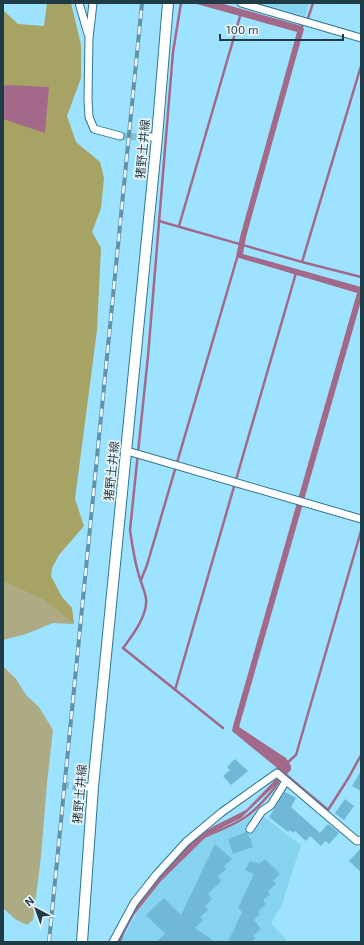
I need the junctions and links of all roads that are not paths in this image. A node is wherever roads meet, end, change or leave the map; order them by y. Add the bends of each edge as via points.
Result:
1 (79, 3) edge
2 (94, 3) edge
3 (168, 3) edge
4 (242, 3) edge
5 (89, 38) junction
6 (361, 38) edge
7 (120, 136) tunnel mouth
8 (143, 137) tunnel mouth
9 (157, 137) junction
10 (127, 451) junction
11 (361, 519) edge
12 (285, 780) junction
13 (79, 787) tunnel mouth
14 (93, 787) junction
15 (250, 829) dead end
16 (361, 840) edge
17 (82, 942) edge
18 (113, 942) edge

1 - 5 street
2 - 5 street
3 - 9 main road, 猪野土井線
4 - 6 street
5 - 7 street via 89,117 94,129
8 - 9 street
9 - 10 main road, 猪野土井線
10 - 11 street
10 - 14 main road, 猪野土井線
12 - 15 street via 271,805 262,811
12 - 16 street via 357,841
12 - 18 street via 277,773 222,812 186,842 134,903
13 - 14 street
14 - 17 main road, 猪野土井線

